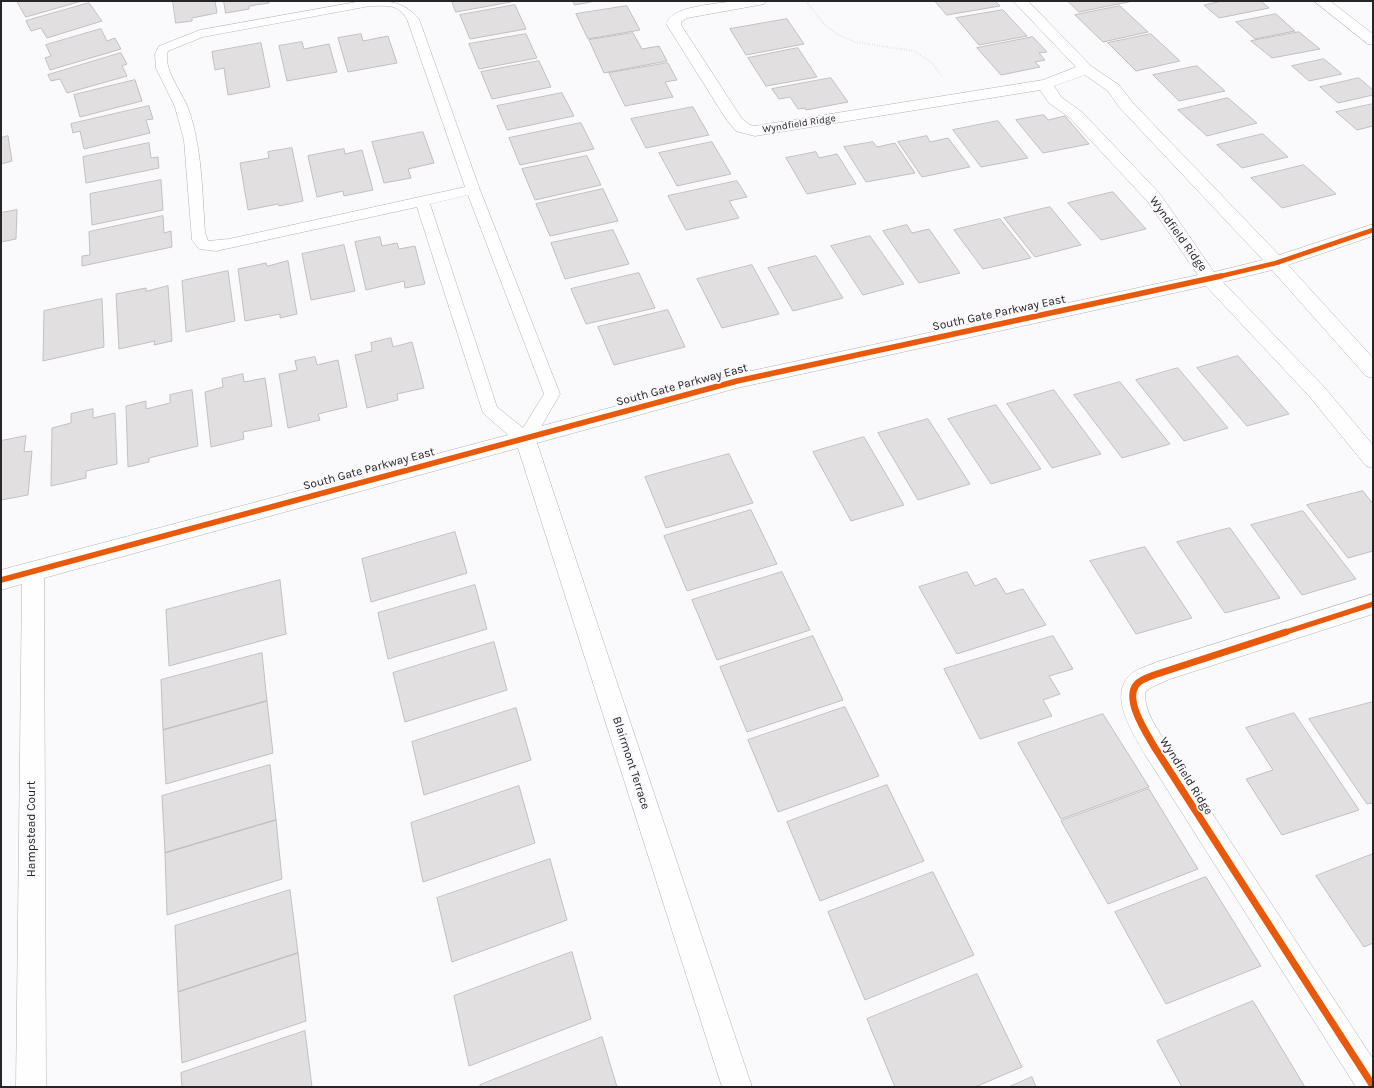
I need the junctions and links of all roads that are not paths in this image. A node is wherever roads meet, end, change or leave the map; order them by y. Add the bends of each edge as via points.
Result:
1 (758, 1) edge
2 (1020, 1) edge
3 (1321, 1) edge
4 (1373, 41) edge
5 (1086, 69) junction
6 (1046, 84) junction
7 (473, 190) junction
8 (422, 201) junction
9 (1373, 230) edge
10 (1276, 263) junction
11 (1210, 279) junction
12 (1373, 371) edge
13 (525, 438) junction
14 (1373, 460) edge
15 (33, 572) junction
16 (1, 580) edge
17 (1373, 604) edge
18 (1373, 1086) edge
19 (31, 1087) edge
20 (737, 1087) edge

1 - 6 street, Wyndfield Ridge via 683,14 674,20 674,25 736,124 741,128 763,131
2 - 5 street
3 - 4 street
5 - 6 street, Wyndfield Ridge
5 - 10 street via 1115,88 1125,104
6 - 11 street, Wyndfield Ridge via 1055,100 1076,115 1154,198
7 - 8 lane
7 - 8 lane via 413,19 407,6 402,2 370,3 200,34 163,49 162,68 181,107 191,140 198,232 199,240 204,246 228,244
7 - 13 lane via 552,394
8 - 13 lane via 490,410
9 - 10 street, South Gate Parkway East
10 - 11 street, South Gate Parkway East
10 - 12 street
11 - 13 street, South Gate Parkway East via 737,381
11 - 14 street, Wyndfield Ridge via 1317,392
13 - 15 street, South Gate Parkway East
13 - 20 street, Blairmont Terrace
15 - 16 street, South Gate Parkway East
15 - 19 street, Hampstead Court
17 - 18 street, Wyndfield Ridge via 1164,670 1136,685 1132,694 1133,706 1155,748

